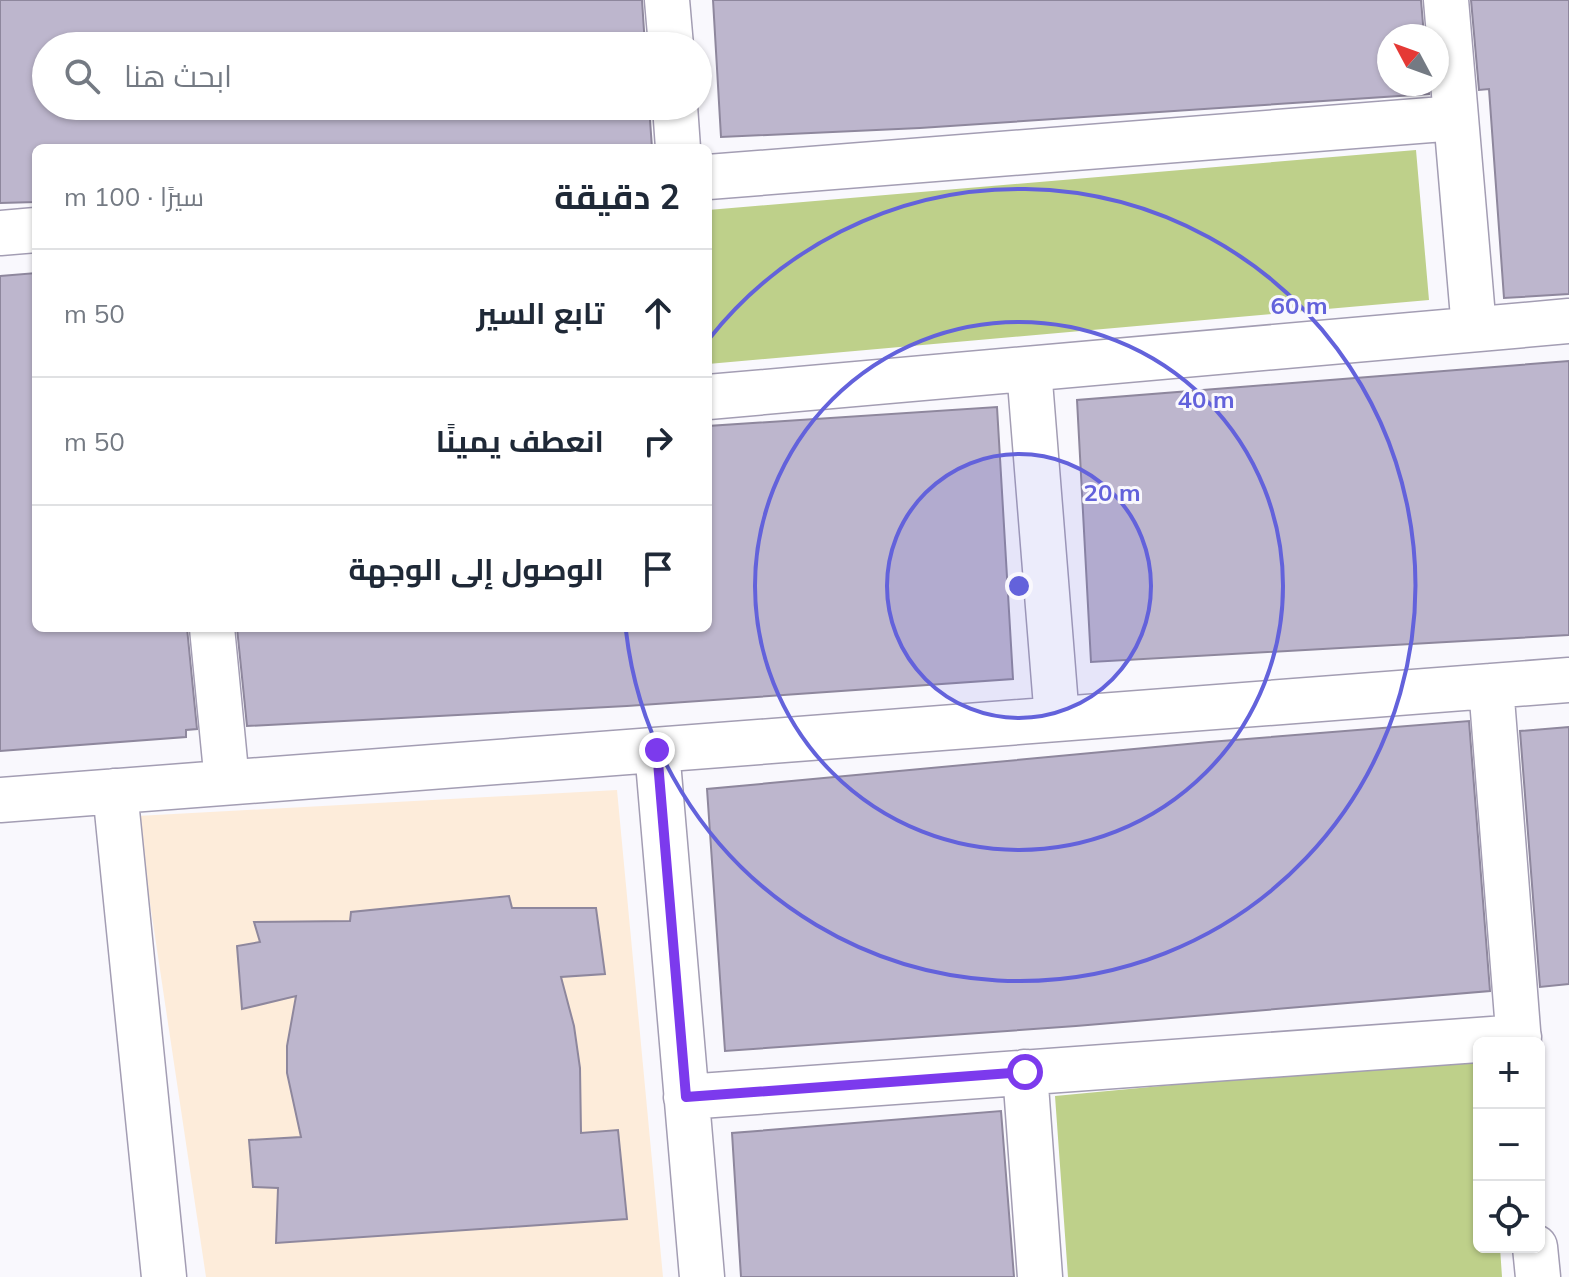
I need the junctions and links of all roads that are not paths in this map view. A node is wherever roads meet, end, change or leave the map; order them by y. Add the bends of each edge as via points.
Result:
1 (667, 0) edge
2 (1446, 0) edge
3 (670, 32) edge
4 (1456, 118) junction
5 (676, 120) edge
6 (678, 144) edge
7 (712, 177) edge
8 (32, 230) edge
9 (0, 233) edge
10 (1569, 321) edge
11 (1474, 329) junction
12 (1029, 369) junction
13 (712, 397) edge
14 (212, 632) edge
15 (1569, 680) edge
16 (1491, 686) junction
17 (1057, 719) junction
18 (657, 750) junction
19 (227, 782) junction
20 (115, 791) junction
21 (0, 800) edge
22 (1519, 1037) edge
23 (1473, 1043) edge
24 (1025, 1072) junction
25 (686, 1097) junction
26 (1536, 1253) edge
27 (164, 1277) edge
28 (702, 1277) edge
29 (1040, 1277) edge
30 (1538, 1277) edge

1 - 3 street
2 - 4 street
4 - 7 street
4 - 11 street
5 - 6 street
8 - 9 street
10 - 11 street
11 - 12 street
12 - 13 street
12 - 17 street
14 - 19 street
15 - 16 street
16 - 17 street
16 - 22 street
17 - 18 street
18 - 19 street
18 - 25 street
19 - 20 street
20 - 21 street
20 - 27 street
23 - 24 street
24 - 25 street
24 - 29 street
25 - 28 street
26 - 30 street

